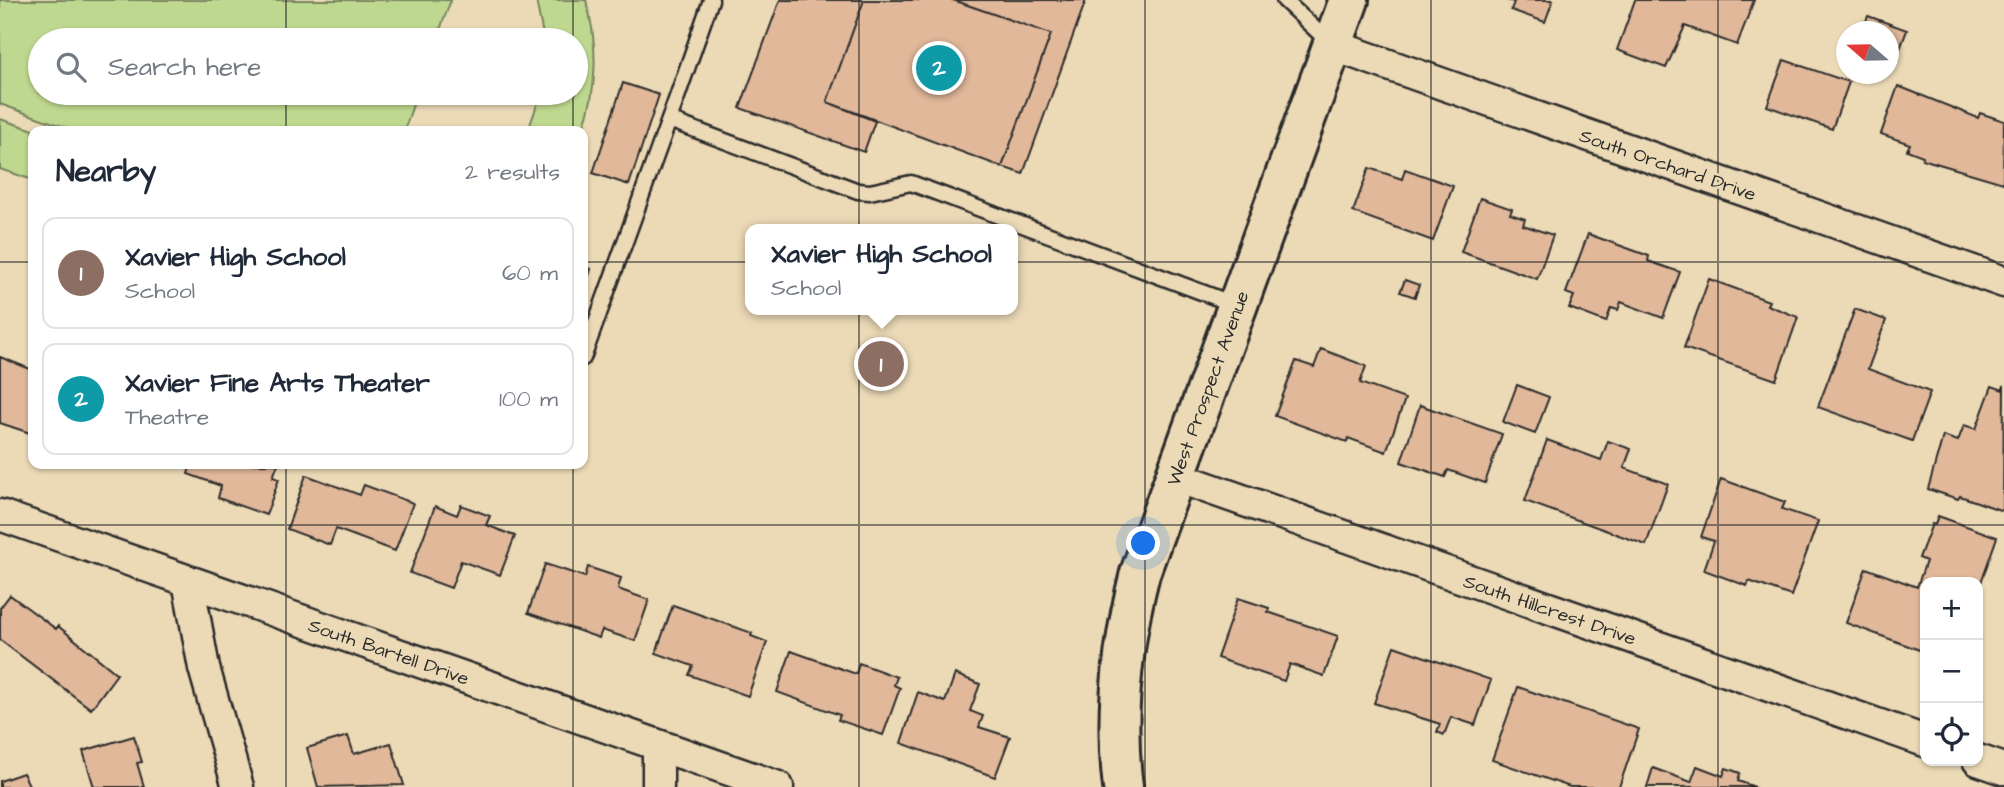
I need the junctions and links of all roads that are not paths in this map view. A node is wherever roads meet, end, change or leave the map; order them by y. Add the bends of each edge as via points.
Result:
1 (711, 0) edge
2 (1284, 0) edge
3 (1349, 0) edge
4 (1332, 45) junction
5 (669, 120) junction
6 (2004, 282) edge
7 (1238, 306) junction
8 (588, 344) edge
9 (1174, 476) junction
10 (0, 515) edge
11 (188, 581) junction
12 (1920, 739) edge
13 (657, 745) junction
14 (1983, 762) edge
15 (2004, 769) edge
16 (239, 787) edge
17 (658, 787) edge
18 (778, 787) edge
19 (1123, 787) edge

1 - 5 lane
2 - 4 lane
3 - 4 main road, West Prospect Avenue
4 - 6 street, South Orchard Drive
4 - 7 main road, West Prospect Avenue
5 - 7 lane via 858,191 911,183
5 - 8 lane
7 - 9 main road, West Prospect Avenue
9 - 12 street, South Hillcrest Drive
9 - 19 main road, West Prospect Avenue via 1140,573 1121,664 1118,714
10 - 11 street, South Bartell Drive
11 - 13 street, South Bartell Drive
11 - 16 street via 204,668
13 - 17 street
13 - 18 street, South Bartell Drive
14 - 15 street

